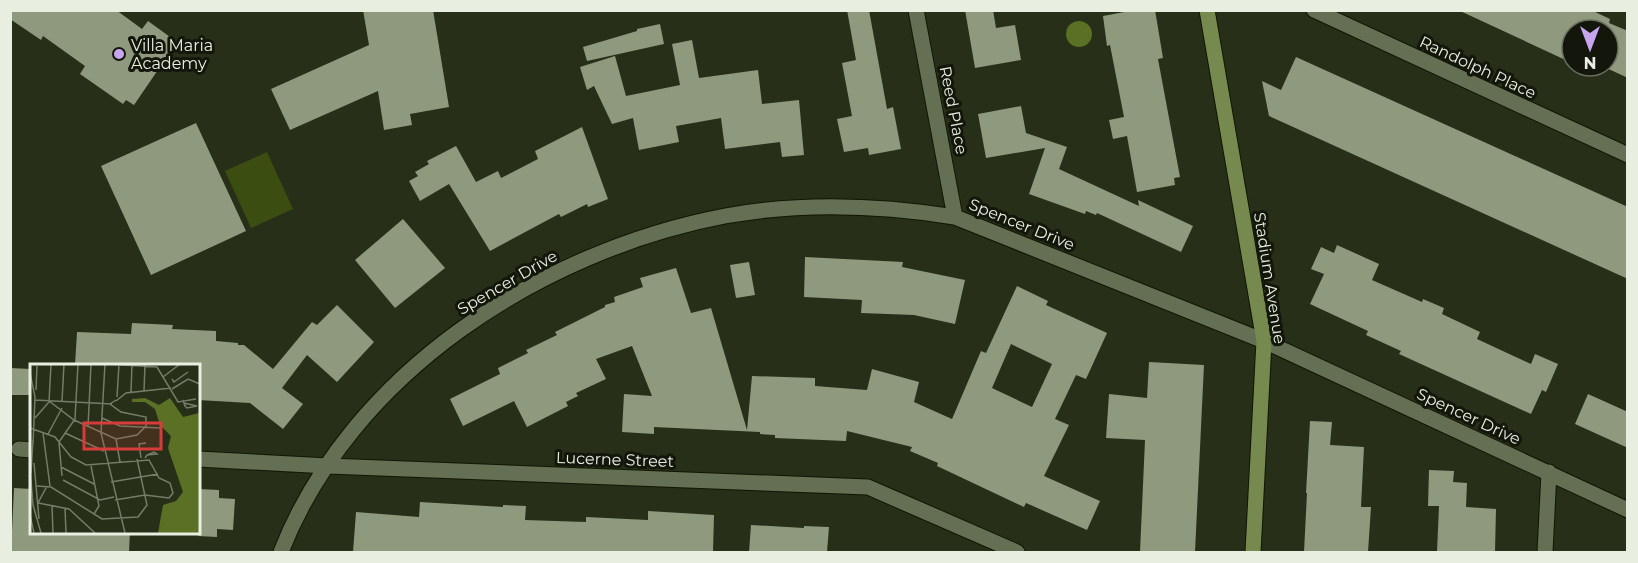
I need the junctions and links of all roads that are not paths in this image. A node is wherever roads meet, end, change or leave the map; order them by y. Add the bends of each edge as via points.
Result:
1 (916, 10) edge
2 (1207, 10) edge
3 (1314, 10) edge
4 (1628, 155) edge
5 (955, 217) junction
6 (1264, 341) junction
7 (200, 459) edge
8 (328, 466) junction
9 (1549, 472) junction
10 (1628, 510) edge
11 (281, 552) edge
12 (1017, 552) edge
13 (1253, 552) edge
14 (1545, 552) edge

1 - 5 street, Reed Place
2 - 6 street, Stadium Avenue
3 - 4 street, Randolph Place
5 - 6 street, Spencer Drive
5 - 8 street, Spencer Drive via 905,209 789,208 726,216 616,246 513,295 460,330 363,417
6 - 9 street, Spencer Drive
6 - 13 street, Stadium Avenue
7 - 8 street, Lucerne Street
8 - 11 street, Spencer Drive via 307,498
8 - 12 street, Lucerne Street via 868,487
9 - 10 street, Spencer Drive
9 - 14 street

